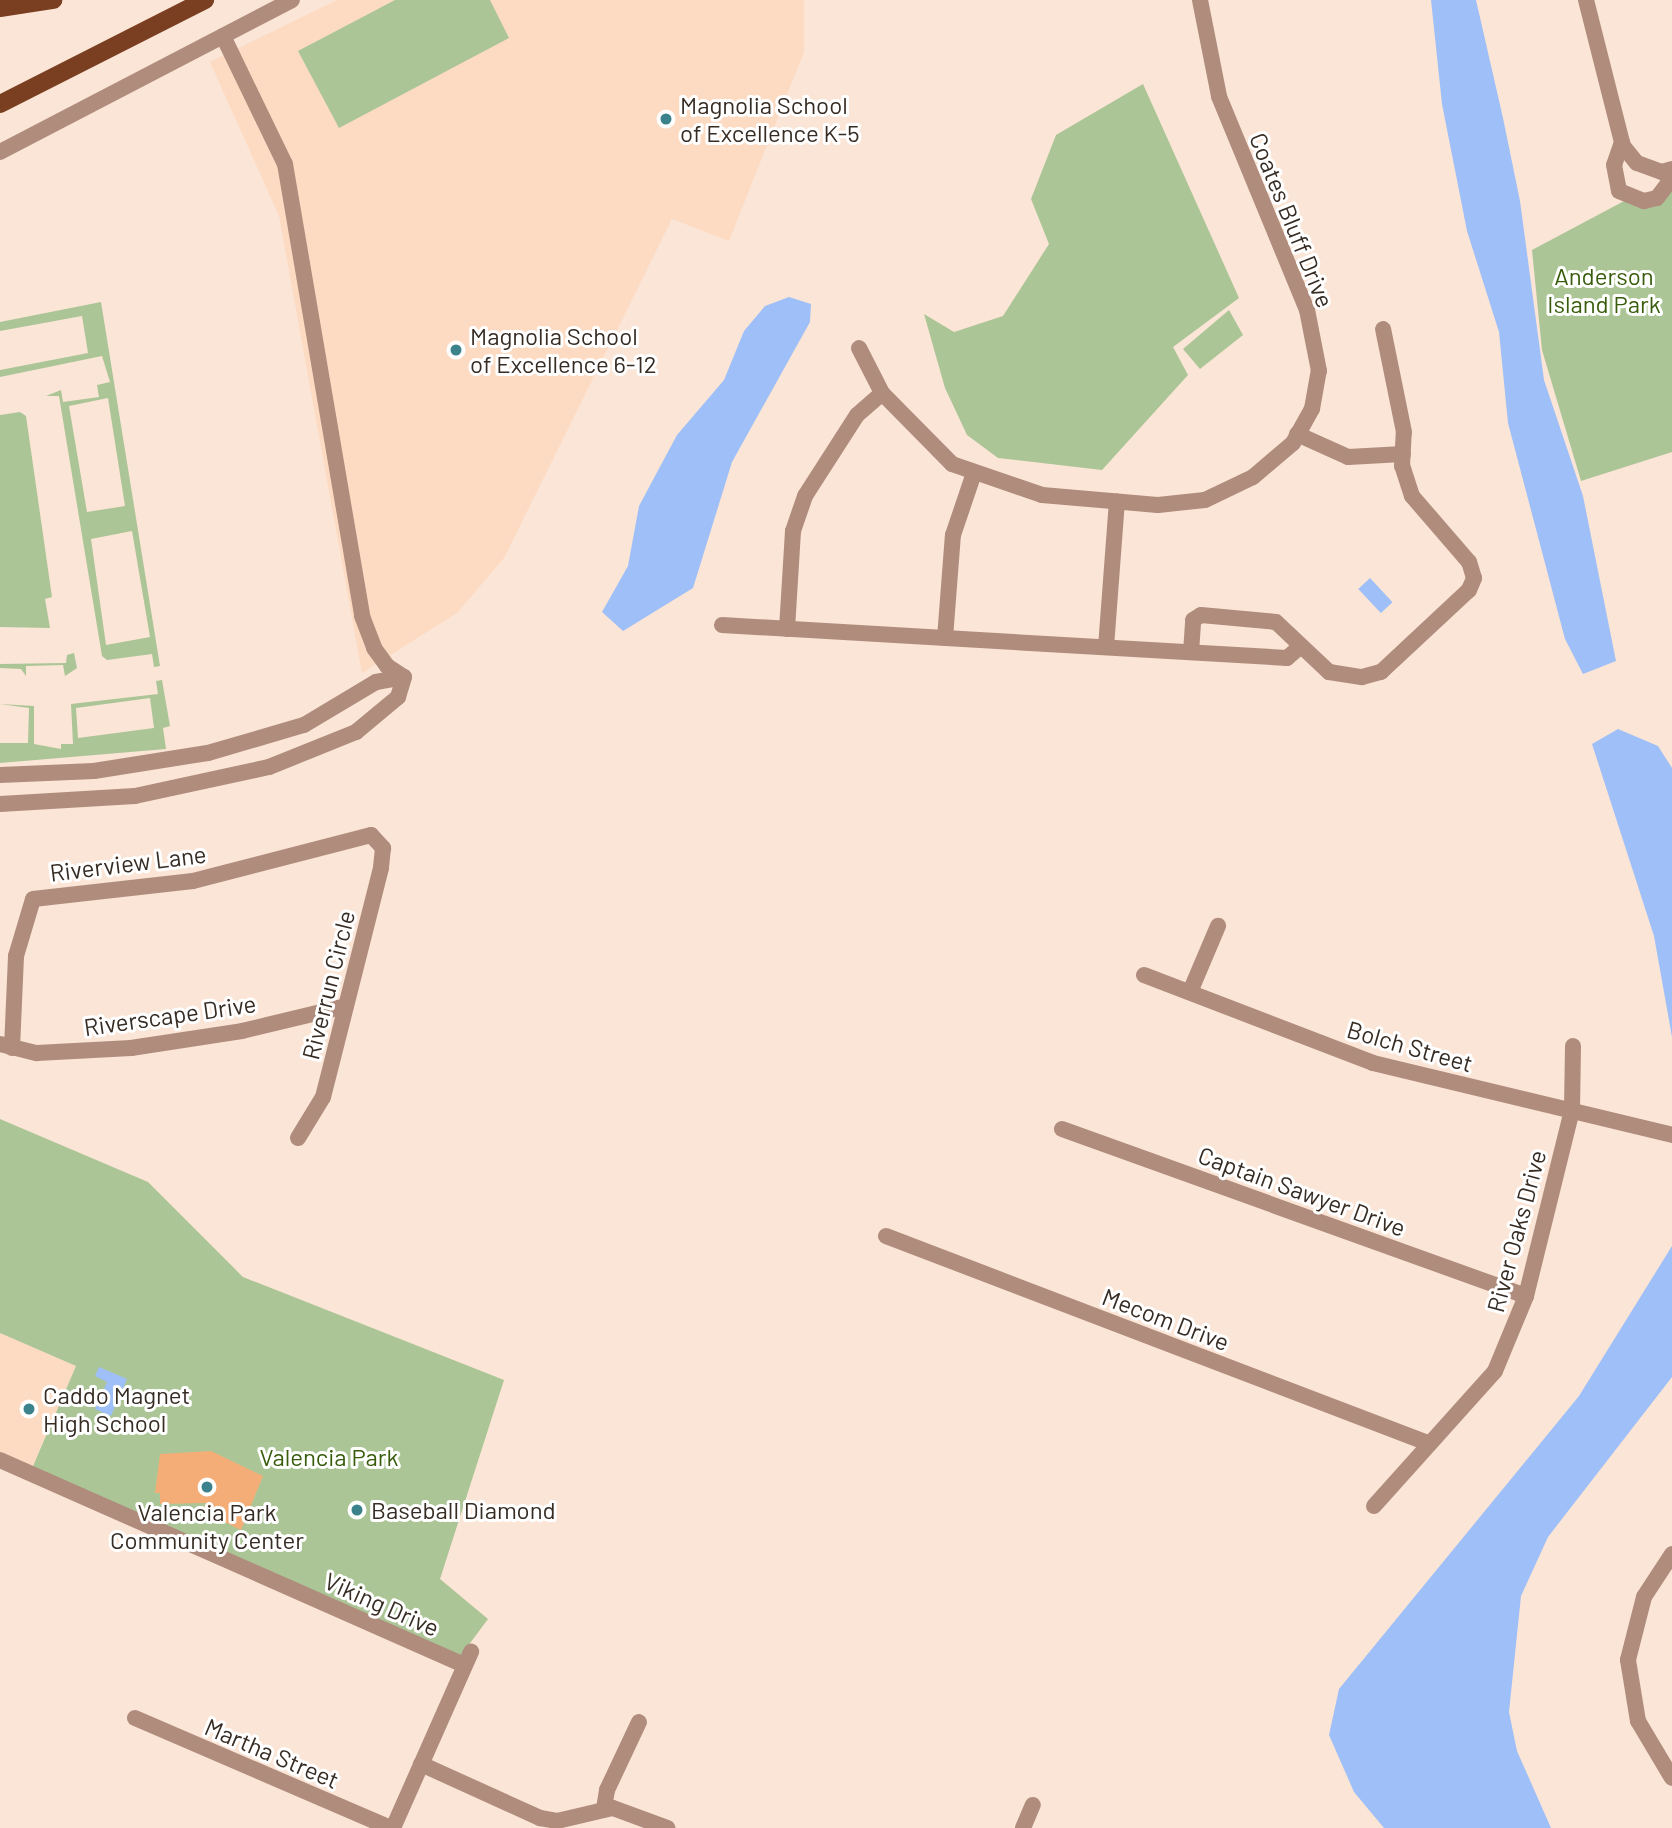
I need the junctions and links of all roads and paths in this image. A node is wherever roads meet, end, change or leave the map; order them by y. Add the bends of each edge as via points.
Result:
1 (53, 0) edge
2 (205, 0) edge
3 (292, 0) edge
4 (1200, 0) edge
5 (1586, 0) edge
6 (0, 7) edge
7 (223, 36) junction
8 (0, 104) edge
9 (1623, 144) junction
10 (0, 152) edge
11 (1672, 169) edge
12 (1672, 178) edge
13 (1382, 329) dead end
14 (859, 348) dead end
15 (882, 393) junction
16 (1297, 435) junction
17 (1403, 454) junction
18 (974, 473) junction
19 (1117, 501) junction
20 (722, 625) dead end
21 (787, 629) junction
22 (945, 638) junction
23 (1301, 646) junction
24 (1106, 647) junction
25 (1191, 652) junction
26 (404, 677) junction
27 (0, 775) edge
28 (0, 804) edge
29 (377, 837) joint
30 (1218, 926) dead end
31 (1144, 975) dead end
32 (1190, 992) junction
33 (346, 1006) junction
34 (6, 1046) edge
35 (1573, 1046) dead end
36 (1572, 1110) junction
37 (1062, 1129) dead end
38 (1672, 1135) edge
39 (298, 1138) dead end
40 (886, 1237) dead end
41 (1526, 1296) junction
42 (1430, 1444) junction
43 (0, 1460) edge
44 (1374, 1506) dead end
45 (1672, 1554) edge
46 (135, 1718) dead end
47 (639, 1722) dead end
48 (421, 1764) junction
49 (1672, 1778) edge
50 (1033, 1805) dead end
51 (604, 1809) junction
52 (391, 1828) edge
53 (667, 1828) edge
54 (1023, 1828) edge

1 - 6 main road
2 - 8 main road
3 - 7 street
4 - 16 street, Coates Bluff Drive via 1219,96 1307,310 1319,371 1312,409
5 - 9 street
7 - 10 street
7 - 26 street via 285,164 362,616 374,648
9 - 11 street via 1637,163 1662,172
9 - 12 street via 1614,165 1619,191 1644,201 1657,198
13 - 17 street via 1404,432
14 - 15 street, Coates Bluff Drive
15 - 18 street, Coates Bluff Drive via 952,464
15 - 21 street via 857,415 806,496 793,531
16 - 17 street via 1348,457
16 - 19 street, Coates Bluff Drive via 1253,477 1205,500
17 - 23 street via 1412,496 1469,562 1474,578 1469,590 1381,672 1347,678 1329,672
18 - 19 street, Coates Bluff Drive via 1042,495
18 - 22 street via 953,536
19 - 24 street
20 - 21 street
21 - 22 street
22 - 24 street
23 - 25 street via 1287,658
23 - 25 street via 1276,622 1201,615 1193,621
24 - 25 street
26 - 27 street via 376,682 304,724 208,753 94,771
26 - 28 street via 398,697 356,732 269,767 135,796
29 - 33 street, Riverrun Circle via 382,868
29 - 34 street, Riverview Lane via 354,836 193,881 33,899 16,956
30 - 32 street
31 - 32 street, Bolch Street
32 - 36 street, Bolch Street via 1373,1062
33 - 34 street, Riverscape Drive via 144,1046 37,1053
33 - 39 street, Riverrun Circle via 320,1107
35 - 36 street, River Oaks Drive
36 - 38 street, Bolch Street
36 - 41 street, River Oaks Drive
37 - 41 street, Captain Sawyer Drive
40 - 42 street, Mecom Drive
41 - 42 street, River Oaks Drive via 1495,1371
42 - 44 street, River Oaks Drive
43 - 48 street, Viking Drive via 468,1658
45 - 49 street via 1644,1597 1628,1660 1638,1721
46 - 52 street, Martha Street
47 - 51 street via 607,1790
48 - 51 street via 550,1821
48 - 52 street
50 - 54 street
51 - 53 street via 628,1811

